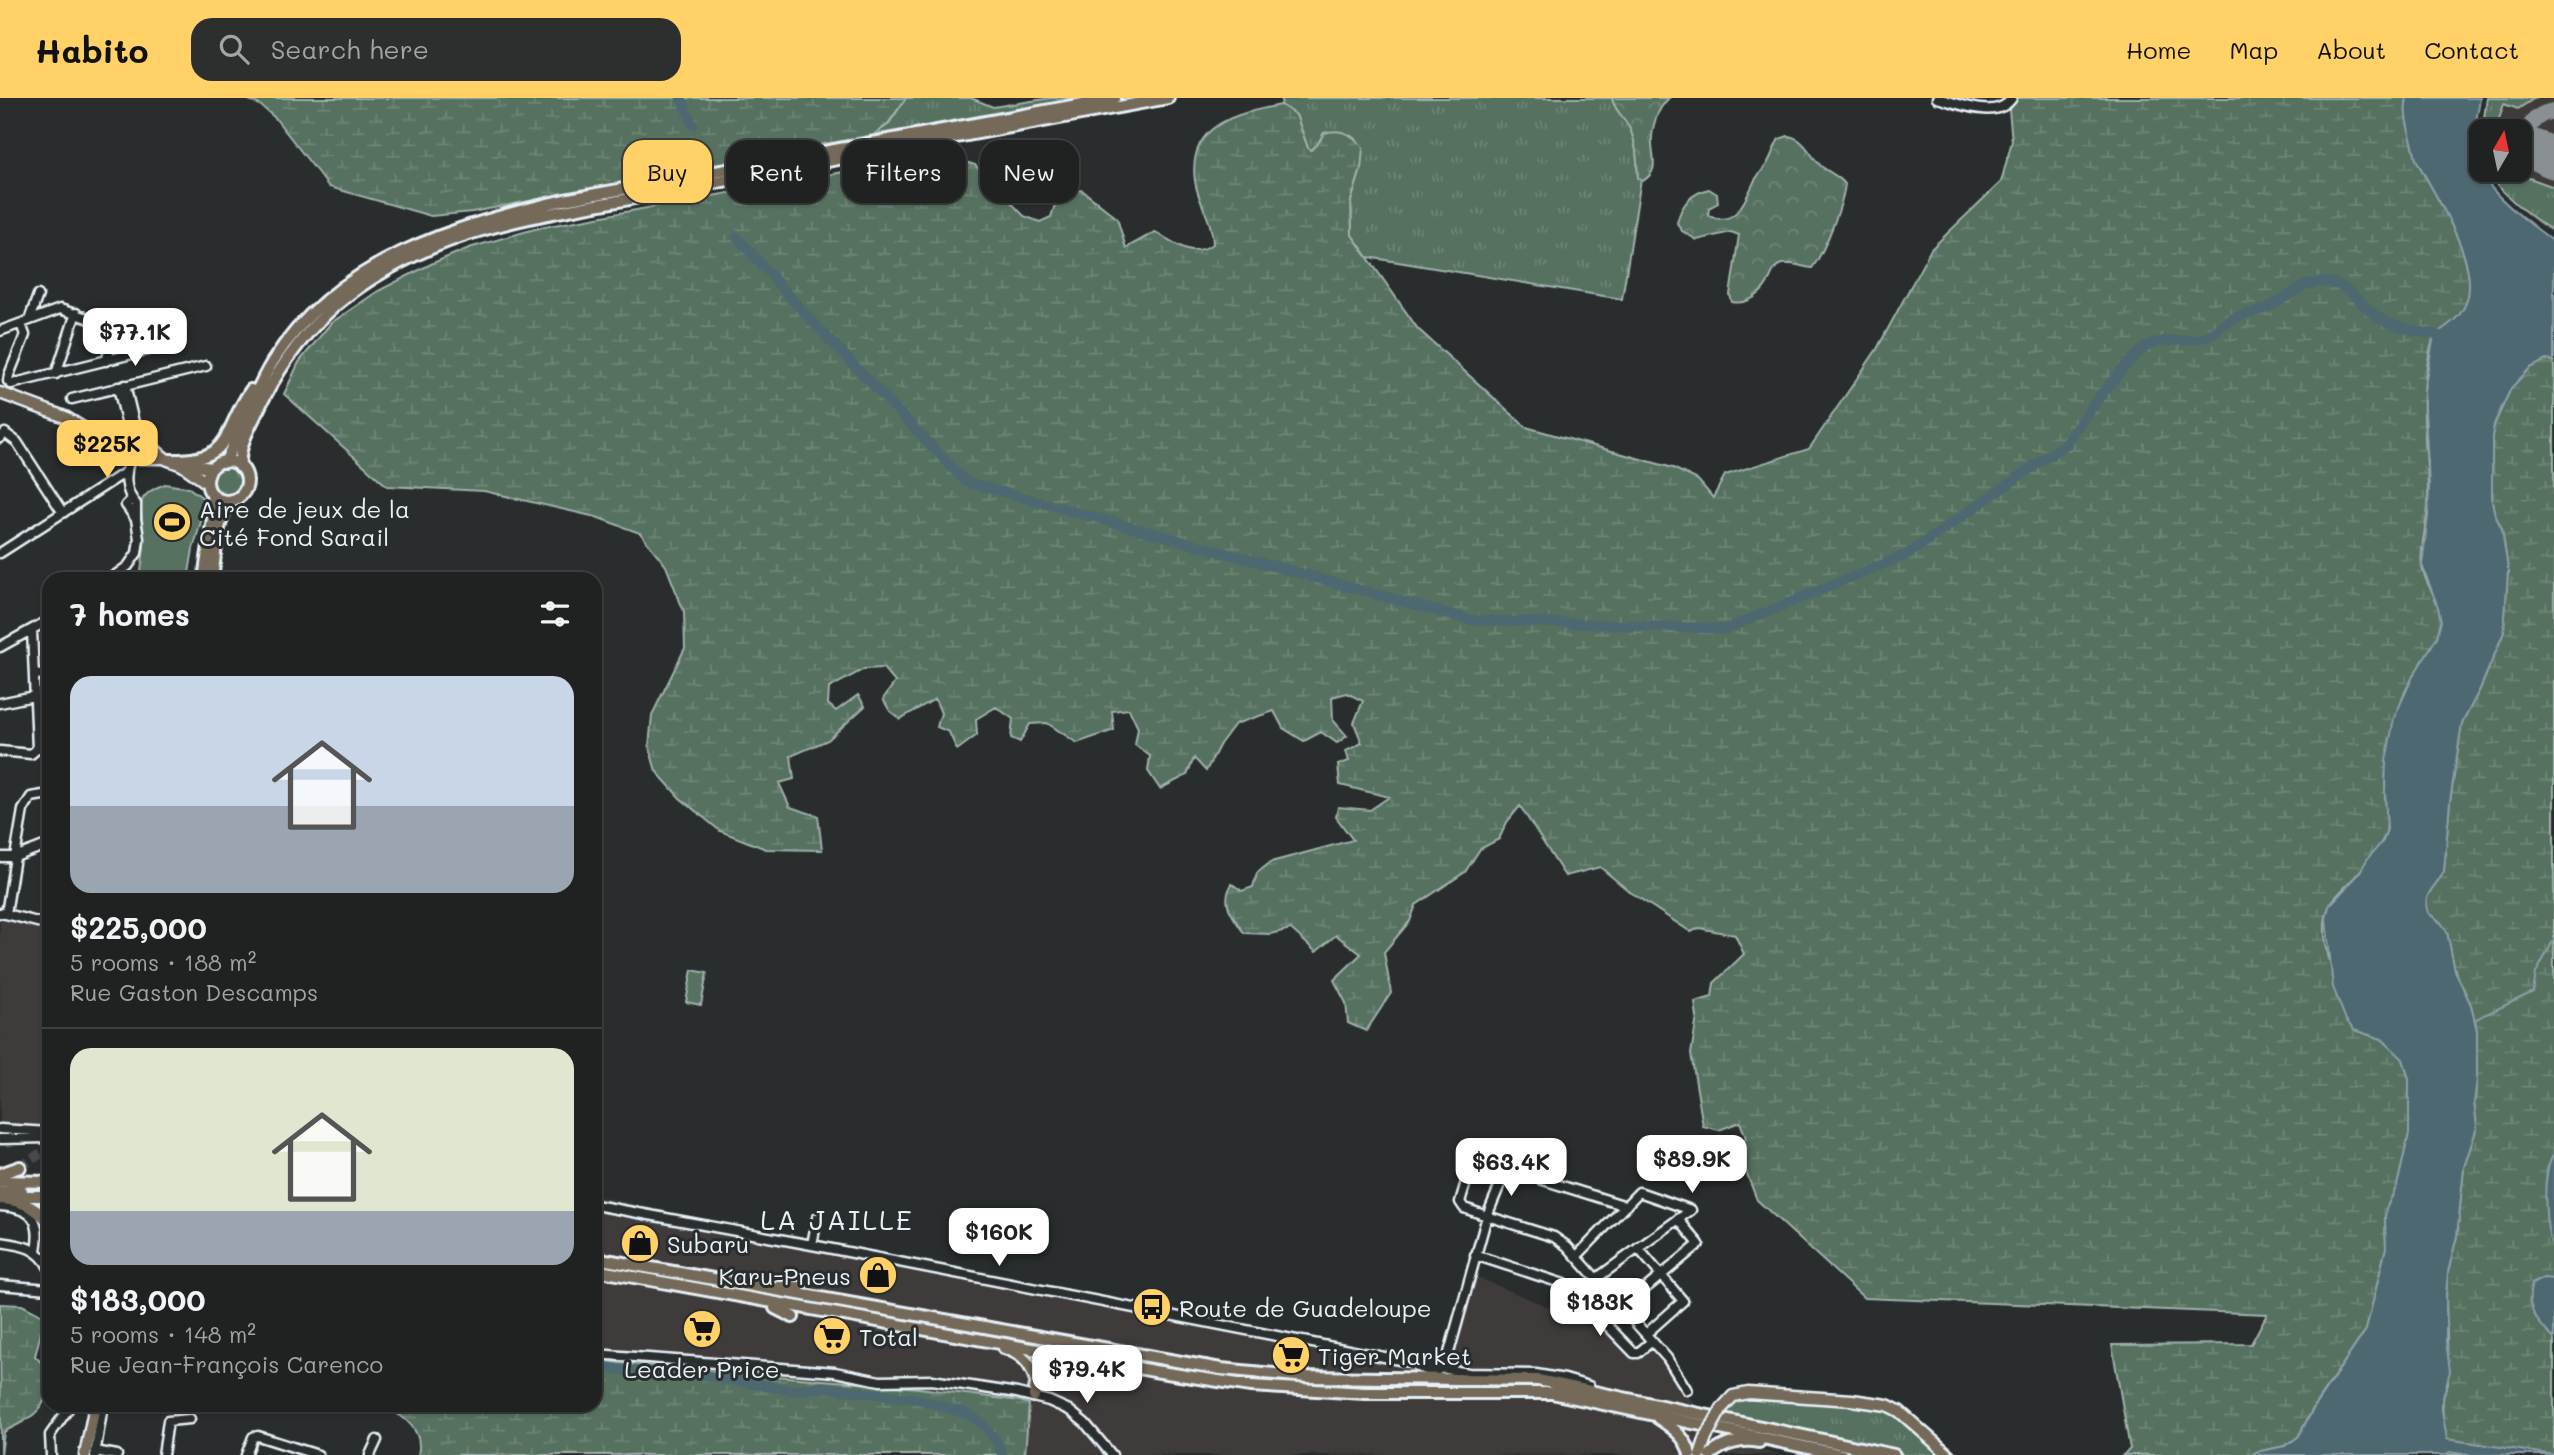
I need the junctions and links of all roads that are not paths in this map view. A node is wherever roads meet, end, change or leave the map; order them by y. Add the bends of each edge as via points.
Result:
1 (1115, 98) edge
2 (1168, 98) edge
3 (1937, 98) edge
4 (2012, 98) edge
5 (38, 295) dead end
6 (76, 313) junction
7 (25, 322) junction
8 (0, 331) edge
9 (166, 343) dead end
10 (106, 361) junction
11 (206, 366) dead end
12 (267, 372) junction
13 (56, 374) junction
14 (121, 386) junction
15 (0, 393) edge
16 (72, 400) dead end
17 (92, 434) junction
18 (133, 436) junction
19 (0, 438) edge
20 (126, 456) junction
21 (168, 459) junction
22 (225, 462) junction
23 (181, 465) junction
24 (240, 467) junction
25 (212, 468) junction
26 (124, 473) junction
27 (207, 483) junction
28 (212, 495) junction
29 (232, 500) junction
30 (63, 513) junction
31 (0, 554) edge
32 (120, 572) edge
33 (205, 572) edge
34 (213, 572) edge
35 (42, 624) edge
36 (32, 630) junction
37 (0, 647) edge
38 (42, 674) edge
39 (34, 675) junction
40 (34, 696) junction
41 (0, 703) edge
42 (0, 751) edge
43 (42, 795) edge
44 (42, 847) edge
45 (0, 857) edge
46 (15, 857) junction
47 (3, 913) edge
48 (42, 923) edge
49 (0, 1129) edge
50 (42, 1132) edge
51 (42, 1138) edge
52 (0, 1139) edge
53 (20, 1167) tunnel mouth
54 (1508, 1169) junction
55 (0, 1174) edge
56 (0, 1181) edge
57 (42, 1182) edge
58 (42, 1194) edge
59 (0, 1195) edge
60 (0, 1206) edge
61 (602, 1206) edge
62 (1626, 1206) junction
63 (42, 1216) edge
64 (1488, 1216) junction
65 (817, 1218) dead end
66 (1678, 1219) junction
67 (0, 1242) edge
68 (811, 1245) junction
69 (1638, 1248) junction
70 (36, 1251) junction
71 (1475, 1255) junction
72 (1577, 1256) junction
73 (42, 1259) edge
74 (602, 1259) edge
75 (602, 1271) edge
76 (1662, 1276) junction
77 (1597, 1278) junction
78 (0, 1285) edge
79 (747, 1287) junction
80 (800, 1287) dead end
81 (1576, 1287) junction
82 (42, 1288) edge
83 (705, 1290) junction
84 (839, 1294) dead end
85 (1616, 1301) junction
86 (1622, 1308) junction
87 (793, 1317) dead end
88 (921, 1323) junction
89 (846, 1325) dead end
90 (943, 1333) junction
91 (1649, 1338) junction
92 (602, 1355) edge
93 (1444, 1367) junction
94 (1154, 1371) junction
95 (1037, 1384) junction
96 (1687, 1390) dead end
97 (1612, 1394) junction
98 (1034, 1396) junction
99 (66, 1412) edge
100 (91, 1412) edge
101 (101, 1412) edge
102 (1653, 1415) junction
103 (190, 1419) dead end
104 (377, 1440) dead end
105 (88, 1453) edge
106 (1840, 1454) edge
107 (51, 1455) edge
108 (117, 1455) edge
109 (163, 1455) edge
110 (246, 1455) edge
111 (317, 1455) edge
112 (370, 1455) edge
113 (1112, 1455) edge
114 (1690, 1455) edge
115 (1700, 1455) edge
116 (1710, 1455) edge
117 (1894, 1455) edge
118 (1949, 1455) edge

1 - 12 highway via 491,217 427,239 376,265 307,317
2 - 24 highway via 522,221 431,248 380,274 331,309 303,337 264,397 243,441
3 - 4 street via 1993,110 2005,107
5 - 7 street
6 - 7 street via 60,309
6 - 10 street via 117,328
6 - 13 street
7 - 8 street
7 - 13 street via 8,381 17,384
9 - 10 street
10 - 13 street
11 - 14 street
12 - 21 highway via 247,395 217,451 197,460
12 - 22 highway
14 - 16 street
14 - 18 street
15 - 17 main road via 65,417
17 - 18 main road
17 - 20 main road
18 - 20 main road via 119,442
18 - 20 main road via 143,450
18 - 21 main road
19 - 30 street via 5,433 16,442
20 - 21 main road
20 - 26 street
21 - 23 main road
22 - 24 highway
22 - 25 highway
23 - 25 main road
23 - 27 main road
24 - 29 highway via 247,484
25 - 27 highway
26 - 30 street
26 - 32 street via 139,540 137,553
27 - 28 highway
28 - 29 highway
28 - 33 highway
29 - 34 highway via 219,534
30 - 31 street
35 - 36 street
36 - 37 street
36 - 39 street
38 - 39 street
39 - 40 street
40 - 41 street
40 - 42 street via 36,751
43 - 46 street via 26,802
44 - 46 street
45 - 46 street
46 - 47 street
47 - 48 street
49 - 50 street
51 - 52 street
53 - 55 highway
54 - 62 street
54 - 64 street
54 - 64 street via 1509,1154 1476,1148 1461,1205
56 - 57 highway
58 - 59 highway
59 - 63 highway via 30,1206
60 - 70 street via 31,1214
61 - 68 street
62 - 66 street via 1639,1192 1691,1210
62 - 72 street
64 - 71 street
64 - 72 street via 1554,1237
65 - 68 street
66 - 69 street
66 - 76 street via 1699,1244
67 - 70 street
68 - 93 street
69 - 76 street
69 - 77 street
70 - 73 street
71 - 81 street
71 - 93 street
72 - 77 street
74 - 79 highway
75 - 83 highway
76 - 86 street
76 - 91 street via 1683,1301
77 - 85 street
78 - 82 street
79 - 80 highway
79 - 88 highway
81 - 85 street
81 - 91 street via 1575,1311 1602,1320 1634,1353
83 - 87 highway
83 - 88 highway
84 - 88 highway
85 - 86 street
86 - 91 street
88 - 89 highway
88 - 90 highway
88 - 97 highway via 1264,1374 1538,1380
90 - 94 highway
90 - 95 highway via 1017,1353 1029,1364
91 - 96 street
92 - 98 street via 835,1372 880,1381 932,1380
93 - 97 street via 1468,1373 1555,1377
94 - 95 highway via 1053,1358 1043,1365
94 - 102 highway via 1306,1391 1552,1393
95 - 98 highway
97 - 117 highway
98 - 113 street via 1077,1416
99 - 107 street via 50,1434
100 - 105 main road
101 - 105 street
102 - 106 highway
102 - 114 highway via 1677,1432
103 - 109 street via 168,1421
104 - 112 street
105 - 108 street
106 - 116 highway via 1754,1440 1723,1446
110 - 111 street via 253,1437 258,1436
115 - 118 main road, bridge via 1722,1408 1733,1396 1748,1393 1874,1403 1899,1411

